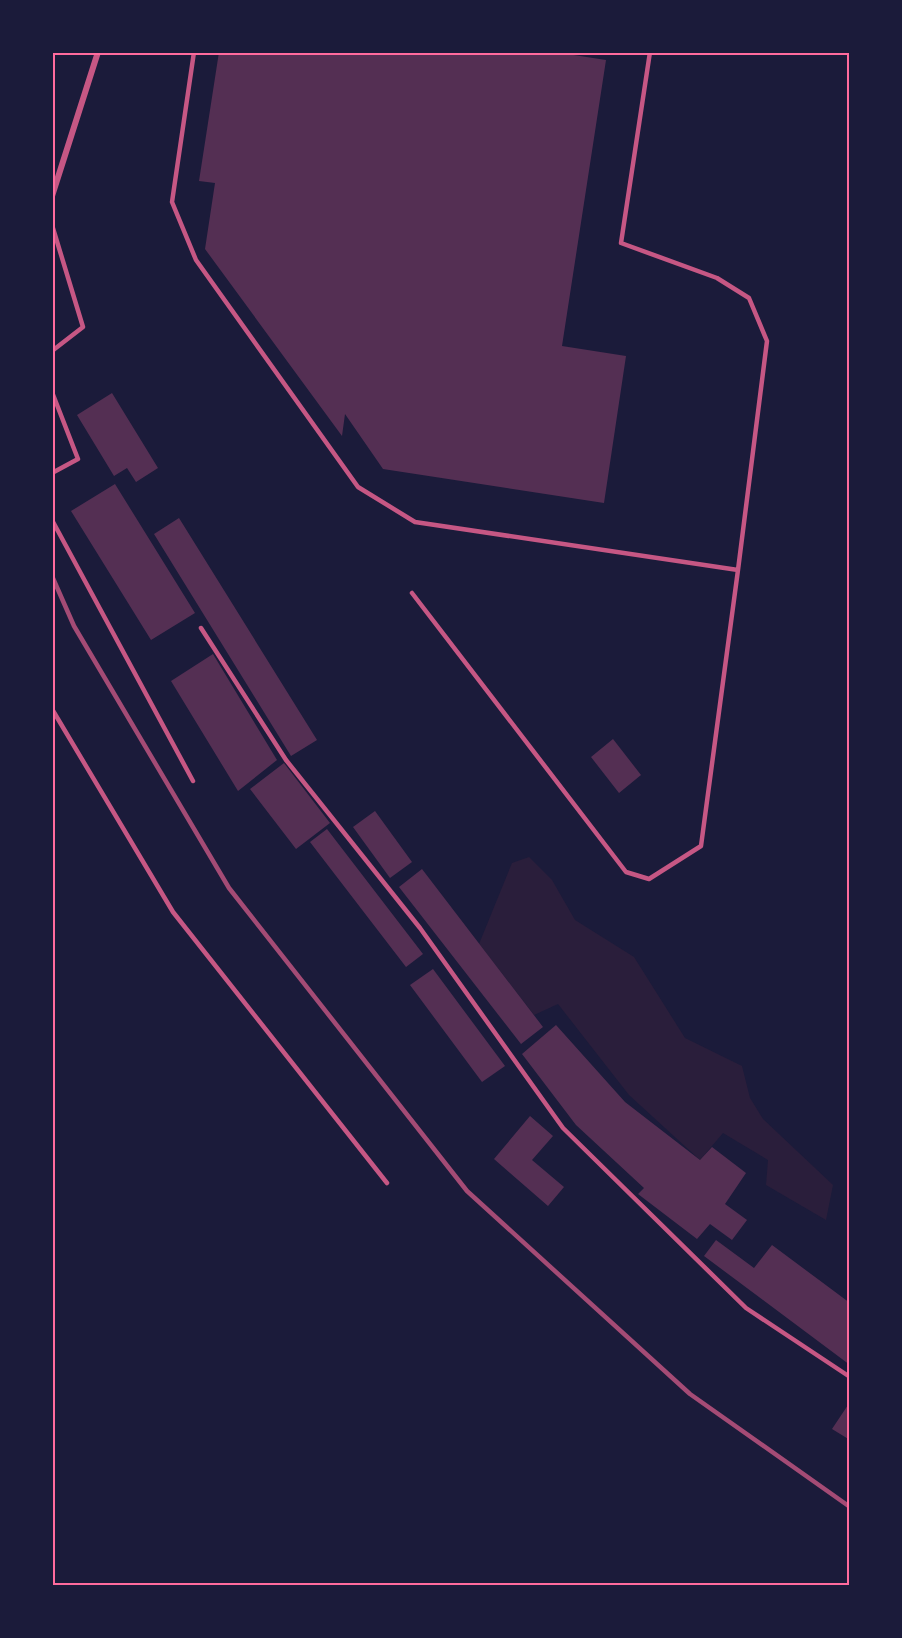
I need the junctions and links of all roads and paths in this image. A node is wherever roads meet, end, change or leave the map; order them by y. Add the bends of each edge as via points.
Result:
1 (98, 52) edge
2 (194, 52) edge
3 (650, 52) edge
4 (52, 196) edge
5 (52, 225) edge
6 (52, 351) edge
7 (52, 392) edge
8 (52, 473) edge
9 (52, 520) edge
10 (738, 570) junction
11 (412, 593) dead end
12 (201, 628) dead end
13 (52, 709) edge
14 (193, 781) dead end
15 (387, 1183) dead end
16 (849, 1377) edge

1 - 4 street
2 - 10 lane via 172,202 196,260 358,488 415,522
3 - 10 lane via 621,243 717,278 749,298 767,341
5 - 6 lane via 83,327
7 - 8 lane via 78,459
9 - 14 lane
10 - 11 lane via 701,846 649,879 626,872
12 - 16 lane via 286,760 420,928 563,1128 746,1308
13 - 15 lane via 173,912

